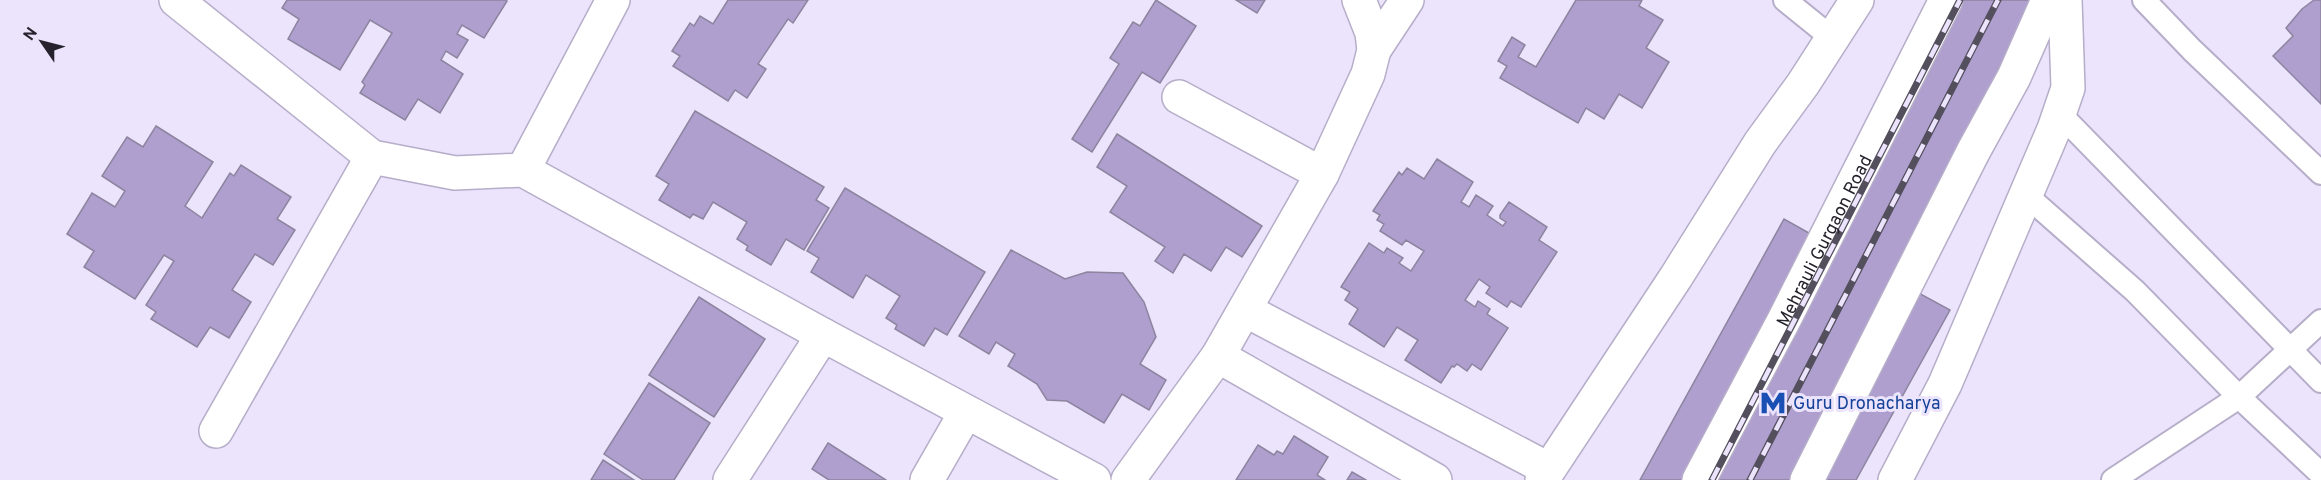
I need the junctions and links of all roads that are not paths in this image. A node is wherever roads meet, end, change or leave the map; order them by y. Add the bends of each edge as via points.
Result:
1 (176, 0) edge
2 (613, 0) edge
3 (1359, 0) edge
4 (1407, 0) edge
5 (1785, 0) edge
6 (1857, 0) edge
7 (1946, 0) edge
8 (2048, 0) edge
9 (2065, 0) edge
10 (2144, 0) edge
11 (1833, 38) junction
12 (1374, 50) junction
13 (1179, 97) dead end
14 (2059, 113) junction
15 (372, 157) junction
16 (523, 170) junction
17 (2321, 173) edge
18 (1322, 174) junction
19 (2026, 196) junction
20 (1245, 310) junction
21 (2321, 321) edge
22 (823, 335) junction
23 (2289, 350) junction
24 (1218, 356) junction
25 (2321, 381) edge
26 (2239, 397) junction
27 (966, 412) junction
28 (216, 431) dead end
29 (2321, 474) edge
30 (1545, 475) edge
31 (730, 480) edge
32 (927, 480) edge
33 (1094, 480) edge
34 (1128, 480) edge
35 (1435, 480) edge
36 (1699, 480) edge
37 (1807, 480) edge
38 (1895, 480) edge
39 (2113, 480) edge

1 - 15 main road
2 - 16 main road
3 - 12 main road
4 - 12 main road
5 - 11 lane
6 - 11 main road
7 - 36 main road, Mehrauli Gurgaon Road
8 - 37 main road via 2014,77
9 - 14 main road via 2068,88
10 - 17 lane
11 - 30 main road via 1760,143
12 - 18 main road via 1368,74
13 - 18 main road
14 - 19 main road
14 - 23 lane
15 - 16 main road via 455,173
15 - 28 main road
16 - 22 main road
18 - 20 main road
19 - 26 lane via 2134,291
19 - 38 main road via 1945,384
20 - 24 main road
20 - 30 main road
21 - 23 lane
22 - 27 main road
22 - 31 main road
23 - 25 lane
23 - 26 lane
24 - 34 main road
24 - 35 main road
26 - 29 lane
26 - 39 lane
27 - 32 main road
27 - 33 main road

